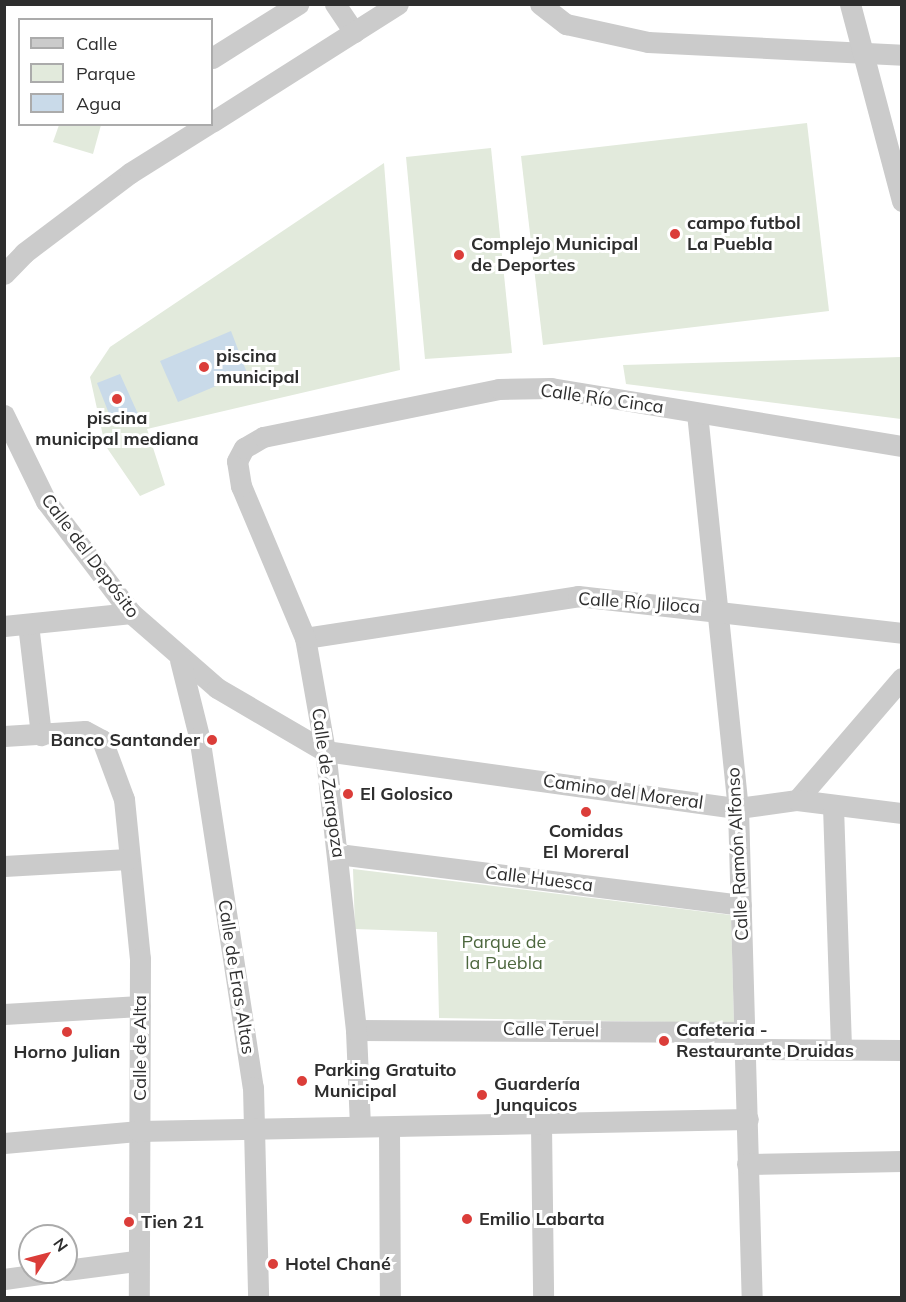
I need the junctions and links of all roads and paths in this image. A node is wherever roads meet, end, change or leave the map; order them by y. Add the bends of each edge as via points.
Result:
1 (298, 4) edge
2 (335, 4) edge
3 (398, 4) edge
4 (540, 4) edge
5 (850, 4) edge
6 (354, 32) junction
7 (862, 54) junction
8 (902, 55) edge
9 (213, 57) edge
10 (213, 121) edge
11 (205, 126) edge
12 (894, 145) edge
13 (902, 201) edge
14 (4, 274) edge
15 (697, 413) junction
16 (4, 415) edge
17 (902, 446) edge
18 (239, 454) joint
19 (721, 610) junction
20 (131, 613) junction
21 (28, 624) junction
22 (4, 626) edge
23 (902, 633) edge
24 (306, 638) junction
25 (180, 660) junction
26 (902, 678) edge
27 (218, 688) junction
28 (193, 714) junction
29 (41, 735) junction
30 (4, 736) edge
31 (325, 751) junction
32 (797, 800) junction
33 (833, 806) junction
34 (738, 808) junction
35 (902, 813) edge
36 (338, 854) junction
37 (128, 859) junction
38 (4, 866) edge
39 (741, 905) junction
40 (141, 1006) junction
41 (4, 1014) edge
42 (356, 1030) junction
43 (746, 1040) junction
44 (841, 1046) junction
45 (902, 1050) edge
46 (748, 1119) junction
47 (541, 1124) junction
48 (360, 1126) junction
49 (389, 1127) junction
50 (255, 1129) junction
51 (139, 1131) junction
52 (4, 1143) edge
53 (902, 1161) edge
54 (747, 1164) junction
55 (135, 1261) junction
56 (78, 1268) edge
57 (139, 1298) edge
58 (258, 1298) edge
59 (390, 1298) edge
60 (543, 1298) edge
61 (753, 1298) edge

1 - 9 street
2 - 6 street
3 - 6 street
4 - 7 street via 566,24 648,42
5 - 7 street
6 - 10 street
7 - 8 street
7 - 12 street
11 - 14 street via 130,173 24,253
12 - 13 street
15 - 17 street, Calle Río Cinca
15 - 18 street, Calle Río Cinca via 551,388 499,389 263,437
15 - 19 street, Calle Ramón Alfonso
16 - 20 street, Calle del Depósito via 46,501
18 - 24 street, Calle de Zaragoza via 238,473 247,503
19 - 23 street, Calle Río Jiloca
19 - 24 street, Calle Río Jiloca via 578,596
19 - 34 street, Calle Ramón Alfonso
20 - 21 street
20 - 25 street, Calle del Depósito
21 - 22 street
21 - 29 street
24 - 31 street, Calle de Zaragoza
25 - 27 street, Calle del Depósito
25 - 28 street, Calle de Eras Altas
26 - 32 street
27 - 28 street
27 - 31 street, Calle del Depósito
28 - 50 street, Calle de Eras Altas via 254,1087
29 - 30 street, Calle de Alta
29 - 37 street, Calle de Alta via 86,731 102,740 124,799
31 - 34 street, Camino del Moreral
31 - 36 street, Calle de Zaragoza
32 - 33 street, Camino del Moreral
32 - 34 street, Camino del Moreral
33 - 35 street, Camino del Moreral
33 - 44 street
34 - 39 street, Calle Ramón Alfonso
36 - 39 street, Calle Huesca
36 - 42 street, Calle de Zaragoza
37 - 38 street
37 - 40 street, Calle de Alta
39 - 43 street, Calle Ramón Alfonso
40 - 41 street
40 - 51 street, Calle de Alta
42 - 43 street, Calle Teruel
42 - 48 street, Calle de Zaragoza
43 - 44 street, Calle Teruel
43 - 46 street, Calle Ramón Alfonso
44 - 45 street, Calle Teruel
46 - 47 street
46 - 54 street, Calle Ramón Alfonso
47 - 49 street
47 - 60 street
48 - 49 street
48 - 50 street
49 - 59 street
50 - 51 street
50 - 58 street, Calle de Eras Altas
51 - 52 street
51 - 55 street, Calle de Alta
53 - 54 street
54 - 61 street, Calle Ramón Alfonso
55 - 56 street
55 - 57 street, Calle de Alta

